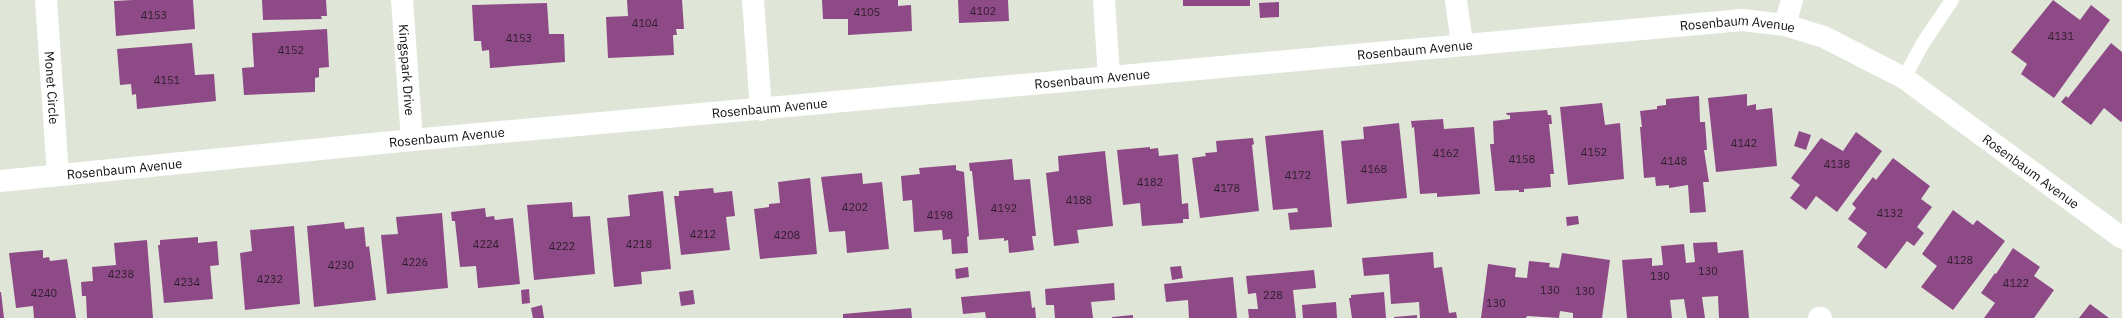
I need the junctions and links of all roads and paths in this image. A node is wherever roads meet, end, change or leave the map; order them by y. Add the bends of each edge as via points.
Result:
1 (46, 0) edge
2 (402, 0) edge
3 (753, 0) edge
4 (1104, 0) edge
5 (1456, 0) edge
6 (1792, 0) edge
7 (1952, 0) edge
8 (1785, 26) junction
9 (1462, 44) junction
10 (1109, 77) junction
11 (1904, 78) junction
12 (761, 110) junction
13 (412, 140) junction
14 (58, 175) junction
15 (0, 181) edge
16 (2122, 238) edge

1 - 14 street, Monet Circle
2 - 13 street, Kingspark Drive
3 - 12 street
4 - 10 street
5 - 9 street
6 - 8 street
7 - 11 lane
8 - 9 street, Rosenbaum Avenue via 1742,20
8 - 11 street, Rosenbaum Avenue via 1824,37
9 - 10 street, Rosenbaum Avenue
10 - 12 street, Rosenbaum Avenue
11 - 16 street, Rosenbaum Avenue
12 - 13 street, Rosenbaum Avenue
13 - 14 street, Rosenbaum Avenue
14 - 15 street, Rosenbaum Avenue

